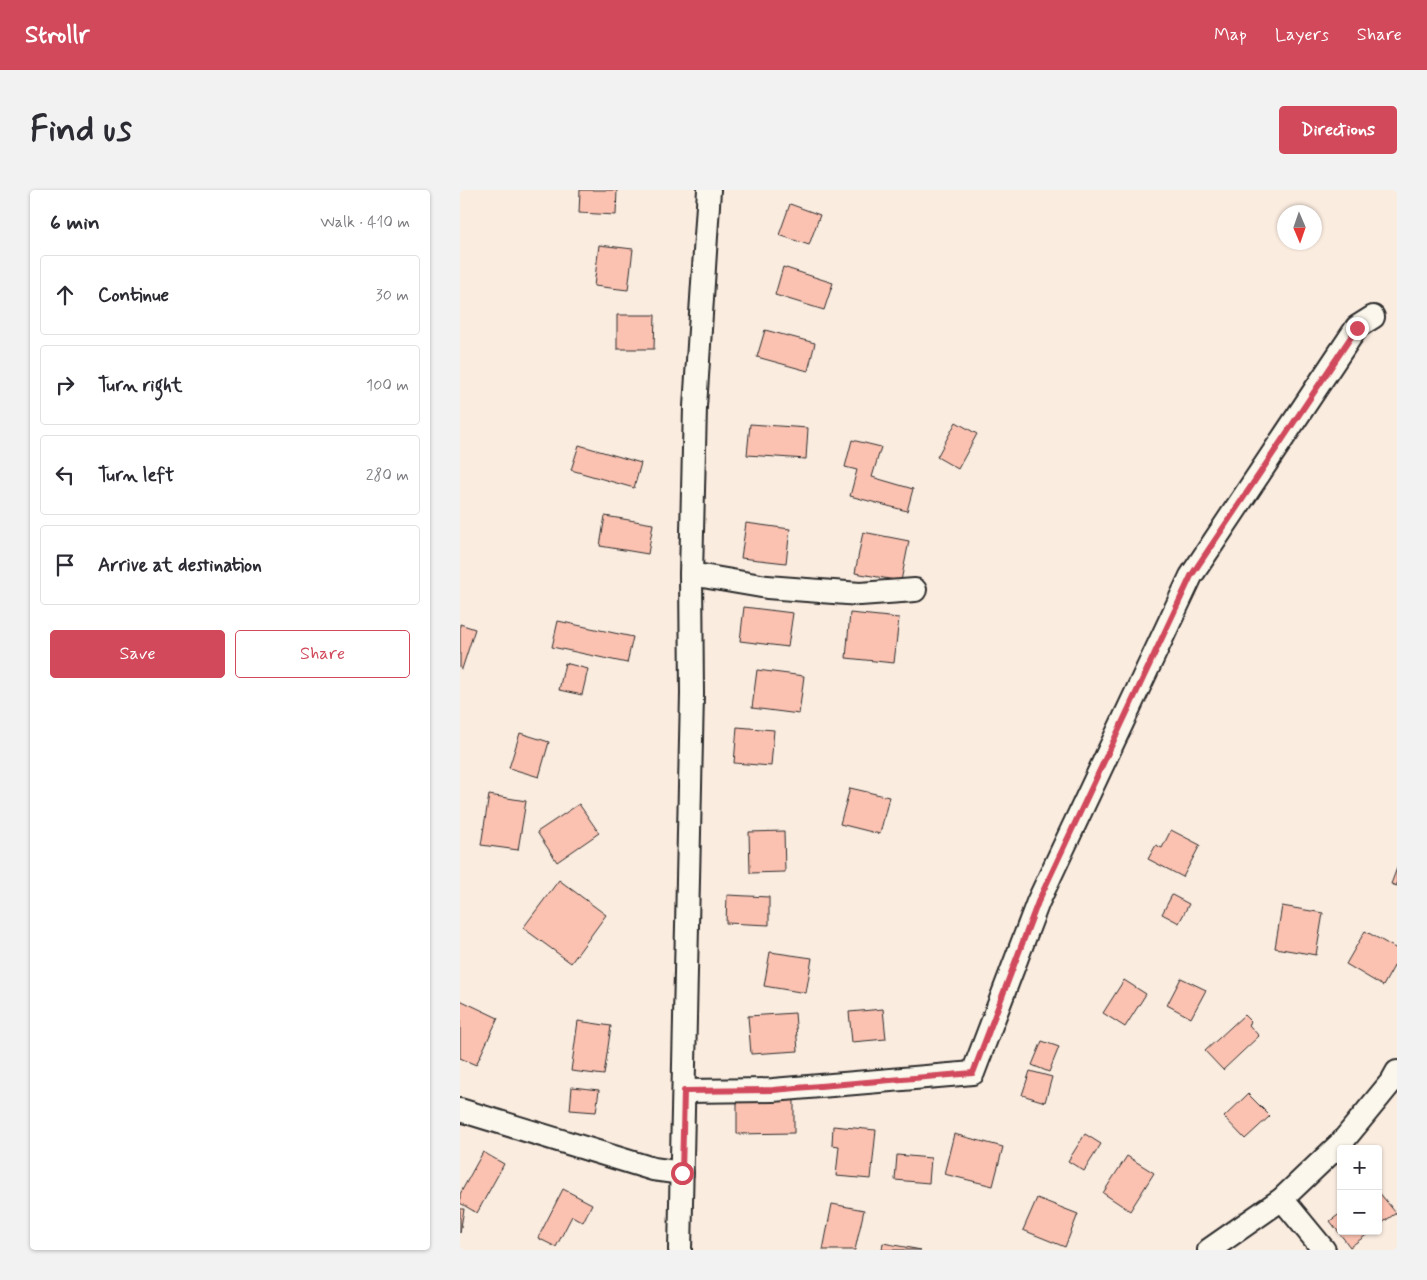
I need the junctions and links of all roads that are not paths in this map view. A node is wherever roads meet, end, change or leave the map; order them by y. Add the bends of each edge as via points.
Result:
1 (710, 190) edge
2 (1373, 317) dead end
3 (691, 574) junction
4 (915, 590) dead end
5 (1395, 1080) edge
6 (684, 1091) junction
7 (460, 1110) edge
8 (682, 1173) junction
9 (1282, 1199) junction
10 (680, 1250) edge
11 (1209, 1250) edge
12 (1324, 1250) edge

1 - 3 street via 695,406
2 - 6 street via 1357,328 1191,576 1038,902 973,1073 773,1090
3 - 4 street via 767,587 860,594
3 - 6 street via 692,704
5 - 9 street via 1342,1142
6 - 8 street
7 - 8 street via 653,1169
8 - 10 street
9 - 11 street
9 - 12 street

